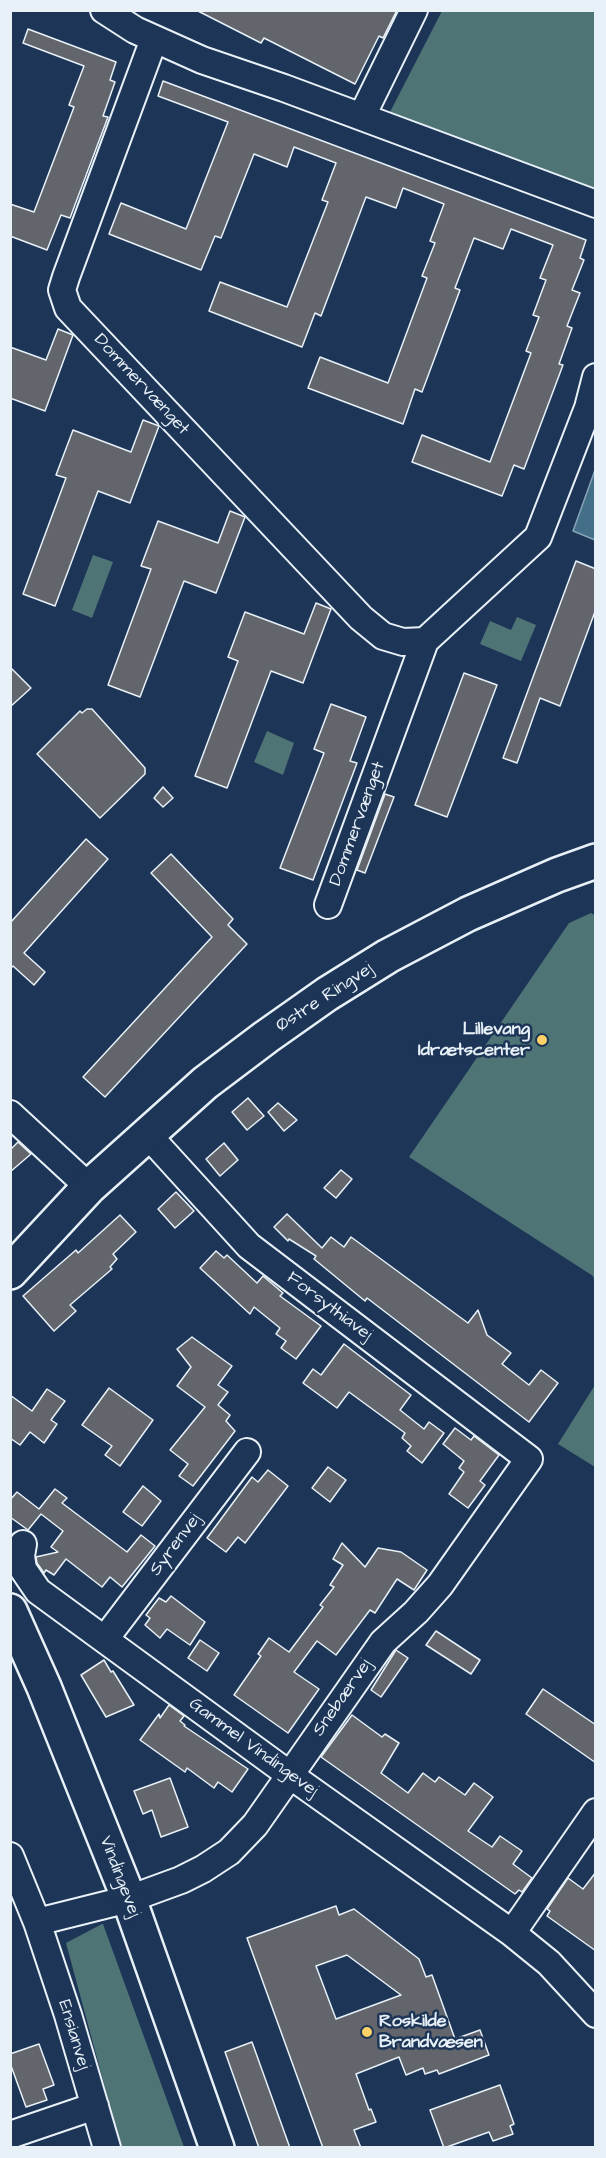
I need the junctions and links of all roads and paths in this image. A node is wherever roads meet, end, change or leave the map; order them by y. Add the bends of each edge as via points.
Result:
1 (104, 10) edge
2 (414, 10) edge
3 (154, 39) junction
4 (362, 116) junction
5 (596, 204) edge
6 (596, 377) edge
7 (425, 641) junction
8 (596, 861) edge
9 (328, 905) dead end
10 (10, 1114) edge
11 (147, 1134) junction
12 (89, 1187) junction
13 (23, 1233) edge
14 (10, 1250) edge
15 (10, 1272) edge
16 (248, 1452) dead end
17 (529, 1459) joint
18 (23, 1544) dead end
19 (10, 1611) edge
20 (105, 1639) junction
21 (10, 1665) edge
22 (290, 1775) junction
23 (596, 1812) edge
24 (10, 1856) edge
25 (119, 1901) junction
26 (37, 1923) junction
27 (512, 1933) junction
28 (596, 2014) edge
29 (95, 2106) junction
30 (10, 2135) edge
31 (107, 2148) edge
32 (203, 2148) edge
33 (217, 2148) edge

1 - 3 street
2 - 4 street
3 - 4 street via 202,60
3 - 7 street, Dommervænget via 66,277 62,290 68,308 361,618 383,636 403,642
4 - 5 street
6 - 7 street, Dommervænget via 588,408 538,537
7 - 9 street, Dommervænget
8 - 11 main road, Østre Ringvej via 468,914 388,956 266,1037
10 - 12 street
11 - 12 main road, Østre Ringvej
11 - 17 street, Forsythiavej via 249,1246
12 - 13 main road, Østre Ringvej
12 - 15 main road, Østre Ringvej
13 - 14 main road, Østre Ringvej
16 - 20 street, Syrenvej
17 - 22 street, Snebærvej via 440,1585 383,1642
18 - 20 street, Gammel Vindingevej via 23,1569 38,1591
19 - 25 main road, Vindingevej via 44,1687
20 - 22 street, Gammel Vindingevej
21 - 25 main road, Vindingevej
22 - 25 street, Snebærvej via 255,1825 229,1852 181,1880
22 - 27 street, Gammel Vindingevej
23 - 27 street
24 - 26 street, Ensianvej
25 - 26 street, Snebærvej
25 - 32 main road, Vindingevej
25 - 33 main road, Vindingevej
26 - 29 street, Ensianvej
27 - 28 street, Gammel Vindingevej via 549,1963
29 - 30 street
29 - 31 street, Ensianvej

